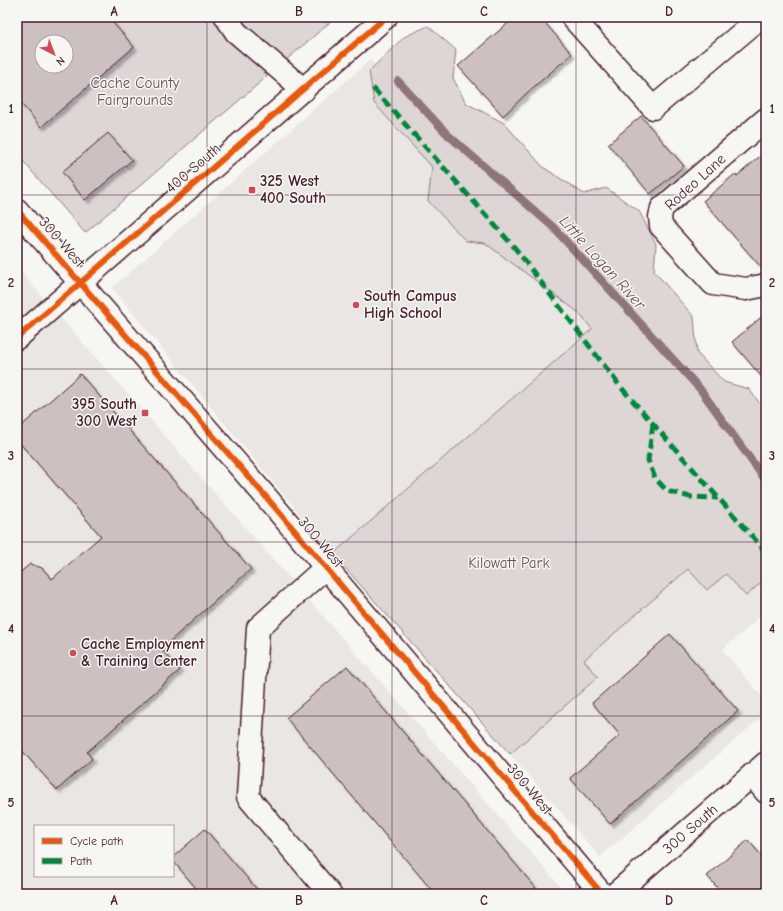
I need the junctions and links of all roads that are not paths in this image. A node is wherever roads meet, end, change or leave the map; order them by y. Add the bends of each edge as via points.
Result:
1 (226, 17) edge
2 (386, 17) edge
3 (572, 17) edge
4 (761, 17) edge
5 (304, 90) junction
6 (766, 119) edge
7 (17, 210) edge
8 (81, 282) junction
9 (766, 285) edge
10 (17, 338) edge
11 (325, 568) junction
12 (759, 769) edge
13 (766, 792) edge
14 (330, 894) edge
15 (602, 894) edge
16 (615, 894) edge

1 - 5 street via 236,32
2 - 5 street, 400 South
3 - 4 street via 654,108
5 - 8 street, 400 South
6 - 9 street, Rodeo Lane via 662,208 660,217 661,226 712,284 746,289
7 - 8 street, 300 West
8 - 10 street, 400 South
8 - 11 street, 300 West
11 - 14 street via 258,628 248,797
11 - 15 street, 300 West
12 - 13 street
12 - 16 street, 300 South

